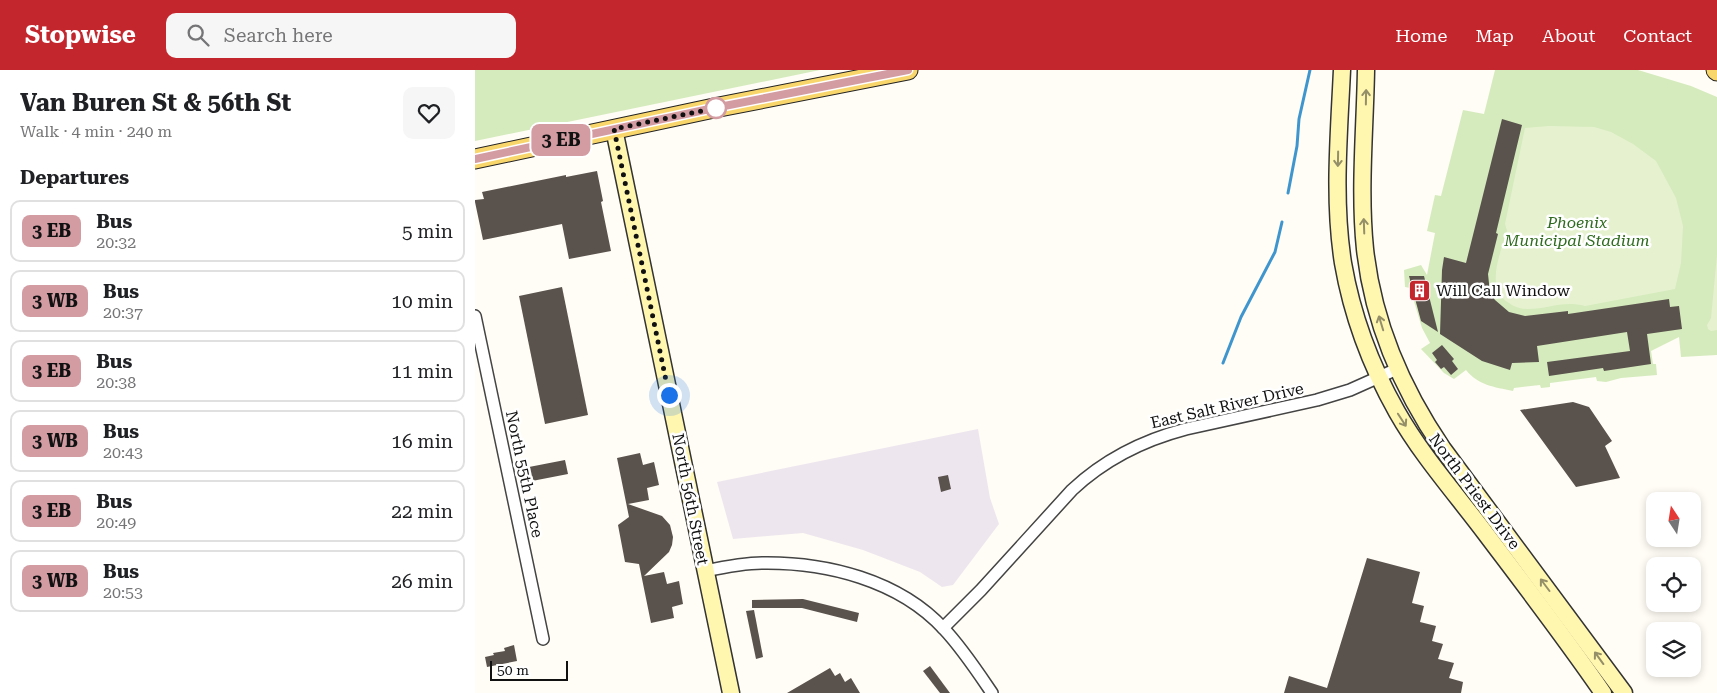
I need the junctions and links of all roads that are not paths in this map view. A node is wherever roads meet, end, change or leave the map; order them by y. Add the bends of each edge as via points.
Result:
1 (908, 70) edge
2 (1342, 70) edge
3 (1366, 70) edge
4 (614, 129) junction
5 (475, 159) edge
6 (475, 316) edge
7 (1397, 369) junction
8 (1378, 377) junction
9 (705, 571) junction
10 (943, 628) junction
11 (543, 639) dead end
12 (731, 693) edge
13 (992, 693) edge
14 (1603, 693) edge
15 (1624, 693) edge

1 - 4 main road
2 -> 8 main road, North Priest Drive via 1338,205 1341,246 1356,318
7 -> 3 main road, North Priest Drive via 1375,303 1364,230
4 - 5 main road
4 - 9 main road, North 56th Street
6 - 11 street, North 55th Place
7 - 8 street, East Salt River Drive
15 -> 7 main road, North Priest Drive via 1443,449
8 - 10 street, East Salt River Drive via 1317,400 1170,433 1133,447 1072,490
8 -> 14 main road, North Priest Drive via 1417,444
9 - 10 street via 760,563 790,564 849,574 899,595
9 - 12 main road, North 56th Street
10 - 13 street

